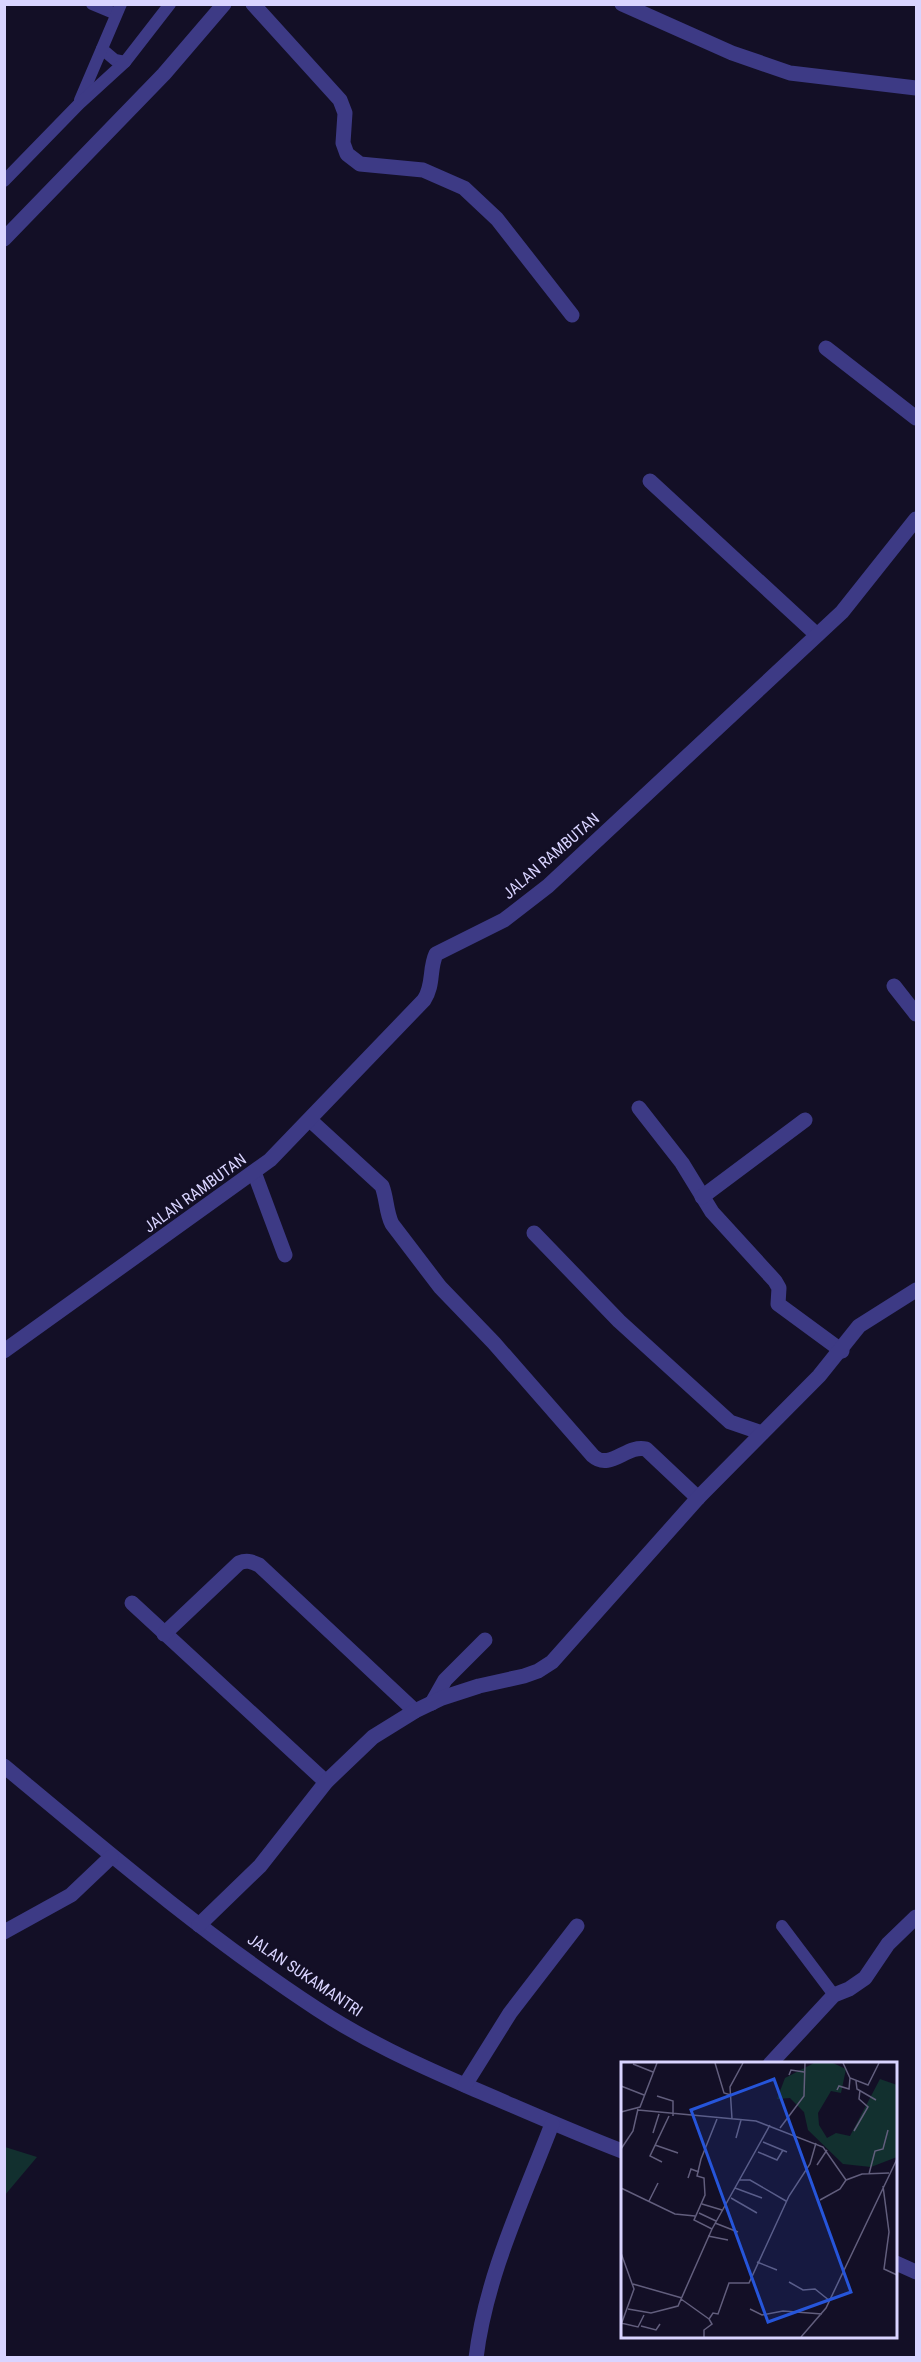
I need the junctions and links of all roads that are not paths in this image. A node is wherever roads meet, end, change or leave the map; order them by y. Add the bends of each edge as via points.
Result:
1 (92, 4) edge
2 (170, 4) edge
3 (224, 4) edge
4 (253, 4) edge
5 (622, 4) edge
6 (118, 9) edge
7 (102, 49) junction
8 (125, 62) junction
9 (916, 88) edge
10 (79, 104) junction
11 (4, 181) edge
12 (4, 238) edge
13 (572, 315) dead end
14 (826, 348) dead end
15 (916, 418) edge
16 (650, 481) dead end
17 (916, 519) edge
18 (817, 635) junction
19 (894, 986) dead end
20 (916, 1014) edge
21 (639, 1108) dead end
22 (805, 1119) dead end
23 (310, 1120) junction
24 (254, 1172) junction
25 (702, 1197) junction
26 (534, 1233) dead end
27 (285, 1255) dead end
28 (916, 1290) edge
29 (842, 1351) junction
30 (4, 1352) edge
31 (762, 1433) junction
32 (698, 1498) junction
33 (132, 1603) dead end
34 (164, 1634) junction
35 (484, 1640) dead end
36 (432, 1703) junction
37 (415, 1711) junction
38 (4, 1766) edge
39 (326, 1782) junction
40 (111, 1857) junction
41 (916, 1917) edge
42 (200, 1924) junction
43 (577, 1926) dead end
44 (782, 1926) dead end
45 (4, 1932) edge
46 (834, 1995) junction
47 (772, 2062) edge
48 (465, 2085) junction
49 (552, 2124) junction
50 (621, 2151) edge
51 (897, 2263) edge
52 (916, 2272) edge
53 (476, 2358) edge

1 - 6 lane
2 - 8 lane
3 - 12 street via 164,74
4 - 13 street via 340,100 345,113 343,143 347,154 360,164 423,170 464,188 498,219
5 - 9 street via 732,53 790,72
6 - 7 lane
7 - 8 lane via 115,60
7 - 10 lane
8 - 10 lane
10 - 11 lane
14 - 15 street
16 - 18 street
17 - 18 street, JALAN RAMBUTAN via 858,594
18 - 23 street, JALAN RAMBUTAN via 525,906 484,932 436,954 424,1000
19 - 20 street
21 - 25 street via 682,1163
22 - 25 street
23 - 24 street, JALAN RAMBUTAN
23 - 32 street via 382,1186 392,1224 440,1287 593,1455 608,1461 638,1448 646,1449
24 - 27 street
24 - 30 street, JALAN RAMBUTAN
25 - 29 street via 775,1281 779,1288 778,1304
26 - 31 street via 619,1321 730,1422
28 - 29 street via 859,1326
29 - 31 street
31 - 32 street
32 - 36 street via 552,1662 524,1676 479,1686
33 - 34 street
34 - 37 street via 239,1563 254,1562
34 - 39 street
35 - 36 street via 453,1670
36 - 37 street
37 - 39 street via 373,1737
38 - 40 street, JALAN SUKAMANTRI
39 - 42 street via 260,1866
40 - 42 street, JALAN SUKAMANTRI
40 - 45 street via 71,1895
41 - 46 street via 888,1944 866,1978
42 - 48 street, JALAN SUKAMANTRI via 318,2010 422,2067
43 - 48 street via 510,2013
44 - 46 lane
46 - 47 street
48 - 49 street, JALAN SUKAMANTRI
49 - 50 street, JALAN SUKAMANTRI
49 - 53 street via 497,2268
51 - 52 street

